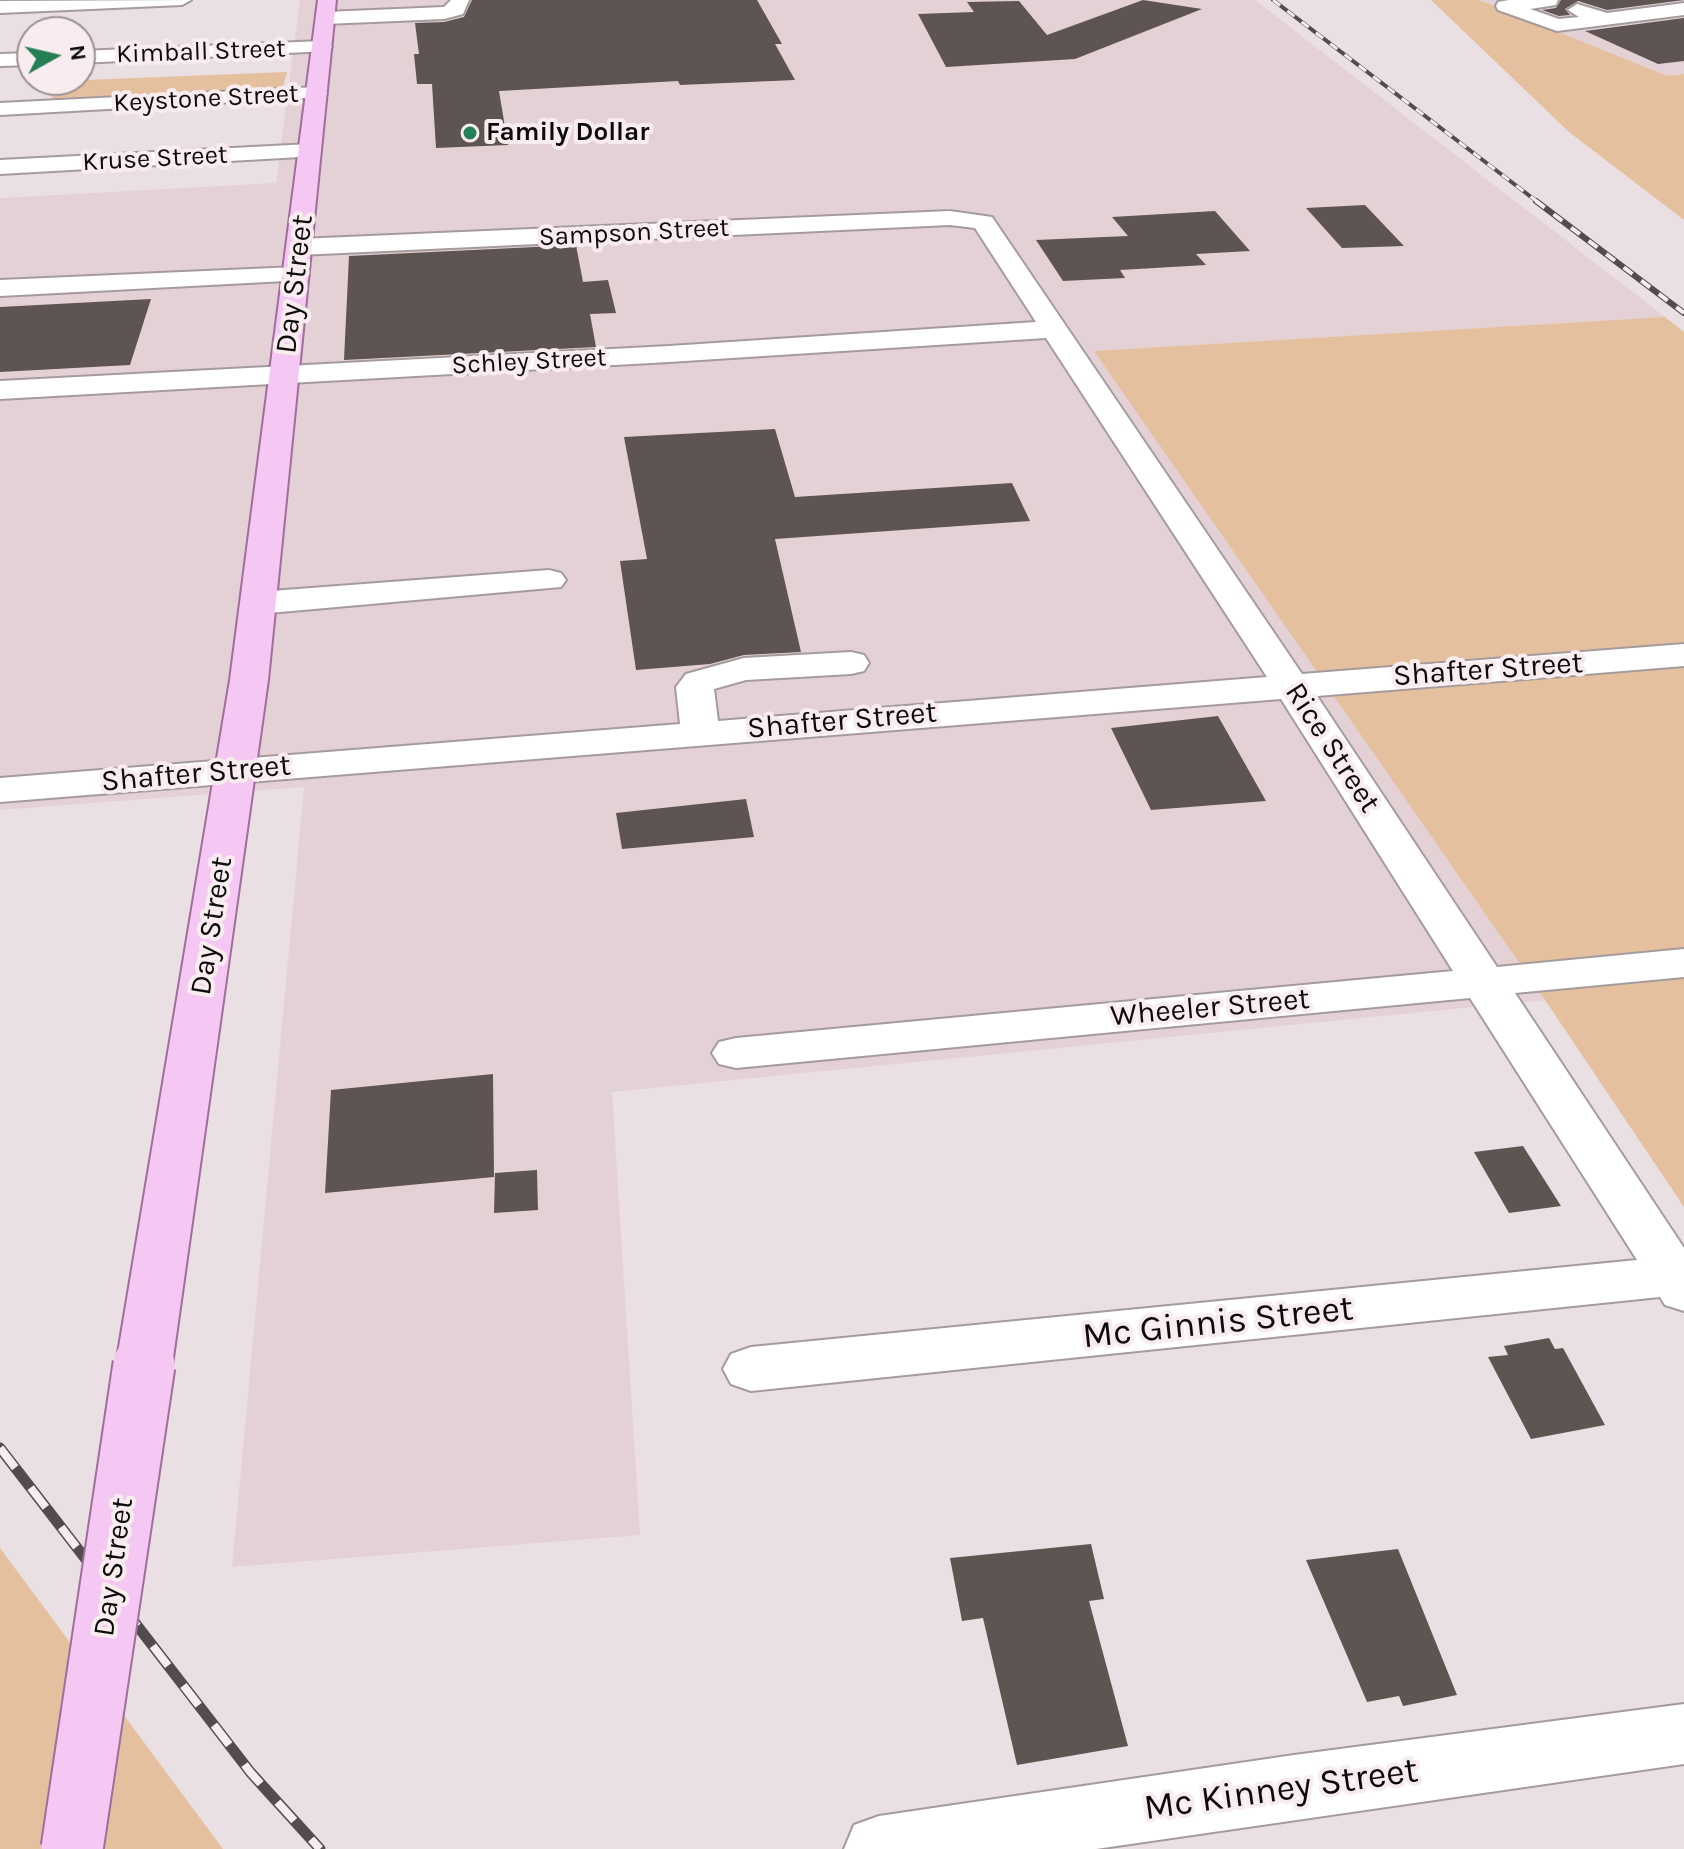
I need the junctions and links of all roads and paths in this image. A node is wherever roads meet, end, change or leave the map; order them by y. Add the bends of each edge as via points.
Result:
1 (182, 0) edge
2 (450, 0) edge
3 (460, 0) edge
4 (1552, 0) edge
5 (1654, 0) edge
6 (379, 5) edge
7 (0, 7) edge
8 (326, 9) edge
9 (1684, 9) edge
10 (1576, 10) junction
11 (1606, 19) junction
12 (322, 47) junction
13 (96, 56) edge
14 (317, 93) junction
15 (0, 109) edge
16 (310, 151) junction
17 (0, 167) edge
18 (969, 218) joint
19 (299, 247) junction
20 (296, 275) junction
21 (0, 288) edge
22 (1057, 329) junction
23 (284, 376) junction
24 (0, 390) edge
25 (549, 580) dead end
26 (258, 603) junction
27 (1684, 655) edge
28 (851, 663) dead end
29 (1291, 685) junction
30 (700, 732) junction
31 (236, 771) junction
32 (0, 790) edge
33 (1684, 963) edge
34 (1483, 982) junction
35 (736, 1053) dead end
36 (1681, 1280) edge
37 (751, 1369) dead end
38 (1684, 1734) edge
39 (72, 1849) edge
40 (879, 1849) edge

1 - 7 street
2 - 6 street via 451,5 435,12 397,13
3 - 6 street via 456,10 444,13
4 - 10 street
4 - 11 street via 1505,6 1557,25
5 - 10 street
6 - 8 street
8 - 12 main road, Day Street
9 - 11 street
10 - 11 street
12 - 13 street, Kimball Street
12 - 14 main road, Day Street
14 - 15 street, Keystone Street
14 - 16 main road, Day Street
16 - 17 street, Kruse Street
16 - 19 main road, Day Street
18 - 19 street, Sampson Street
18 - 22 street, Rice Street via 990,228
19 - 20 main road, Day Street
20 - 21 street
20 - 23 main road, Day Street
22 - 23 street, Schley Street
22 - 29 street, Rice Street
23 - 24 street, Schley Street
23 - 26 main road, Day Street
25 - 26 street
26 - 31 main road, Day Street
27 - 29 street, Shafter Street
28 - 30 street via 744,669 699,682 695,687
29 - 30 street, Shafter Street
29 - 34 street, Rice Street
30 - 31 street, Shafter Street
31 - 32 street, Shafter Street
31 - 39 main road, Day Street, bridge
33 - 34 street, Wheeler Street
34 - 35 street, Wheeler Street
34 - 36 street, Rice Street
36 - 37 street, Mc Ginnis Street
38 - 40 street, Mc Kinney Street

